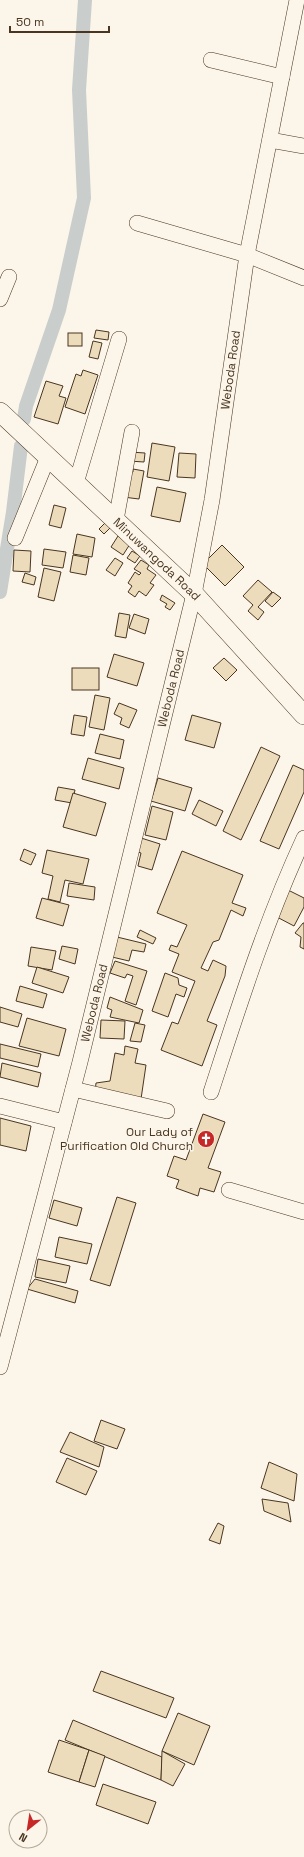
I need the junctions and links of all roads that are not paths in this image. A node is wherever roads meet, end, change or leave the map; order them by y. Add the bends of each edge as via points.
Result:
1 (297, 0) edge
2 (211, 60) dead end
3 (282, 76) junction
4 (270, 140) junction
5 (304, 146) edge
6 (137, 223) dead end
7 (247, 254) junction
8 (9, 277) dead end
9 (304, 278) edge
10 (0, 299) edge
11 (120, 339) dead end
12 (0, 412) edge
13 (132, 432) dead end
14 (48, 457) junction
15 (76, 483) junction
16 (116, 520) junction
17 (15, 538) dead end
18 (194, 594) junction
19 (304, 715) edge
20 (304, 838) edge
21 (73, 1089) junction
22 (211, 1092) dead end
23 (0, 1106) edge
24 (167, 1111) dead end
25 (64, 1122) junction
26 (229, 1190) dead end
27 (304, 1212) edge
28 (0, 1367) edge

1 - 3 street, Weboda Road
2 - 3 street
3 - 4 street, Weboda Road
4 - 5 street
4 - 7 street, Weboda Road
6 - 7 street
7 - 9 street
7 - 18 street, Weboda Road via 212,500
8 - 10 street
11 - 15 street
12 - 14 main road, Minuwangoda Road
13 - 16 street
14 - 15 main road, Minuwangoda Road
14 - 17 street
15 - 16 main road, Minuwangoda Road
16 - 18 main road, Minuwangoda Road
18 - 19 main road, Minuwangoda Road
18 - 21 street, Weboda Road
20 - 22 street via 286,877 248,978
21 - 24 street
21 - 25 street, Weboda Road
23 - 25 street
25 - 28 street, Weboda Road
26 - 27 street

